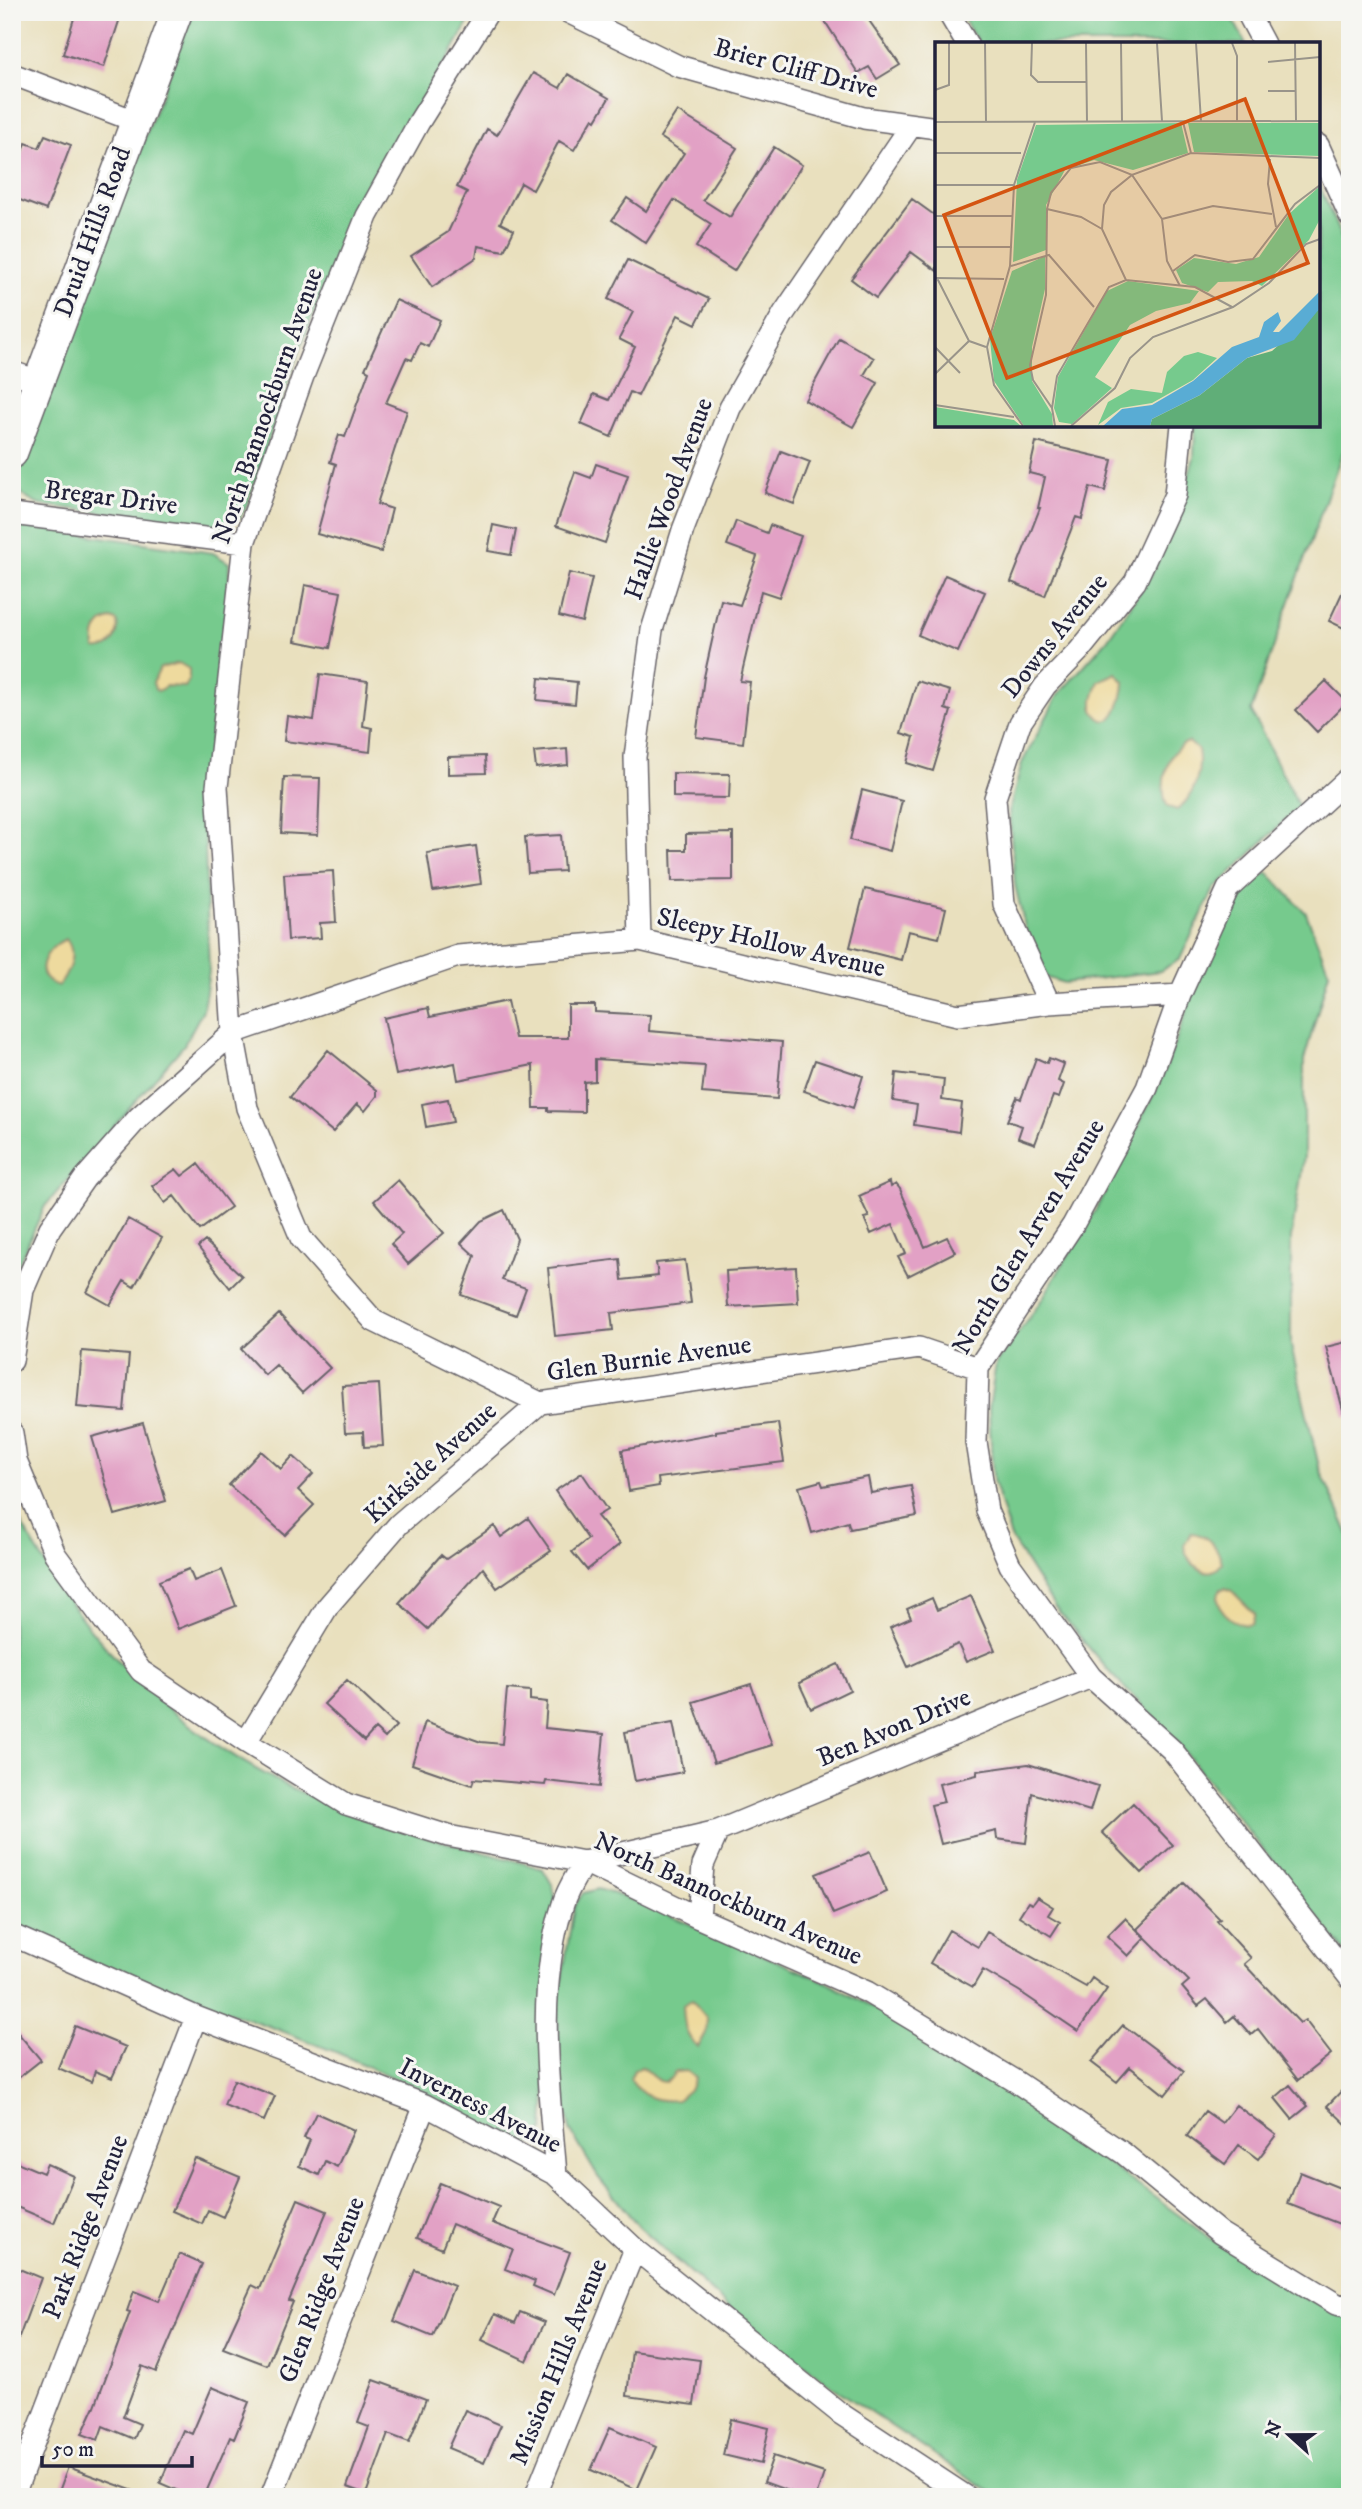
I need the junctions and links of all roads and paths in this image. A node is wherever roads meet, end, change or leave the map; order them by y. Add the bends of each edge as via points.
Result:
1 (177, 12) edge
2 (488, 12) edge
3 (568, 12) edge
4 (948, 12) edge
5 (1247, 12) edge
6 (966, 42) edge
7 (1263, 42) edge
8 (12, 74) edge
9 (135, 121) junction
10 (911, 126) junction
11 (935, 128) edge
12 (1320, 149) edge
13 (1350, 216) edge
14 (25, 377) edge
15 (1182, 427) edge
16 (12, 453) edge
17 (12, 514) edge
18 (244, 543) junction
19 (1350, 777) edge
20 (640, 940) junction
21 (1180, 995) junction
22 (1049, 1003) junction
23 (233, 1033) junction
24 (12, 1361) edge
25 (978, 1368) junction
26 (540, 1404) junction
27 (12, 1433) edge
28 (1091, 1677) junction
29 (246, 1742) junction
30 (718, 1831) junction
31 (584, 1861) junction
32 (699, 1918) junction
33 (12, 1935) edge
34 (1350, 1978) edge
35 (196, 2017) junction
36 (425, 2105) junction
37 (556, 2175) junction
38 (635, 2249) junction
39 (1350, 2306) edge
40 (13, 2497) edge
41 (271, 2497) edge
42 (535, 2497) edge
43 (967, 2497) edge

1 - 9 street, Druid Hills Road
2 - 18 street, North Bannockburn Avenue via 366,216
3 - 10 street, Brier Cliff Drive via 678,66 864,118
4 - 6 street
5 - 7 street
8 - 9 street
9 - 14 street, Druid Hills Road
10 - 11 street, Brier Cliff Drive
10 - 20 street, Hallie Wood Avenue via 784,313 730,408 684,530 652,630 635,757
12 - 13 street
14 - 16 street, Druid Hills Road
15 - 22 street, Downs Avenue via 1175,495 1135,582 1045,686 1020,723 995,798 1004,904
17 - 18 street, Bregar Drive
18 - 23 street, North Bannockburn Avenue via 217,787
19 - 21 street, North Glen Arven Avenue via 1228,889
20 - 22 street, Sleepy Hollow Avenue via 958,1016
20 - 23 street, Sleepy Hollow Avenue via 458,956
21 - 22 street, Sleepy Hollow Avenue
21 - 25 street, North Glen Arven Avenue via 1147,1088 1073,1224
23 - 24 street via 139,1117 85,1178 50,1228 23,1290
23 - 26 street, Glen Burnie Avenue via 247,1108 301,1238 374,1321
25 - 26 street, Glen Burnie Avenue via 919,1348
25 - 28 street, North Glen Arven Avenue via 976,1442 987,1511 1010,1565
26 - 29 street, Kirkside Avenue via 399,1524 328,1606
27 - 29 street, North Bannockburn Avenue via 16,1461 55,1554 141,1671
28 - 30 street, Ben Avon Drive
28 - 34 street, North Glen Arven Avenue via 1172,1750
29 - 31 street, North Bannockburn Avenue via 346,1804 448,1836
30 - 31 street, Ben Avon Drive
30 - 32 street via 703,1865
31 - 32 street, North Bannockburn Avenue
31 - 37 street via 563,1902 551,1953 547,2023
32 - 39 street, North Bannockburn Avenue via 867,1992 1123,2153 1220,2233 1336,2304
33 - 35 street, Inverness Avenue
35 - 36 street, Inverness Avenue
35 - 40 street, Park Ridge Avenue
36 - 37 street, Inverness Avenue
36 - 41 street, Glen Ridge Avenue
37 - 38 street, Inverness Avenue
38 - 42 street, Mission Hills Avenue
38 - 43 street, Inverness Avenue via 841,2414

